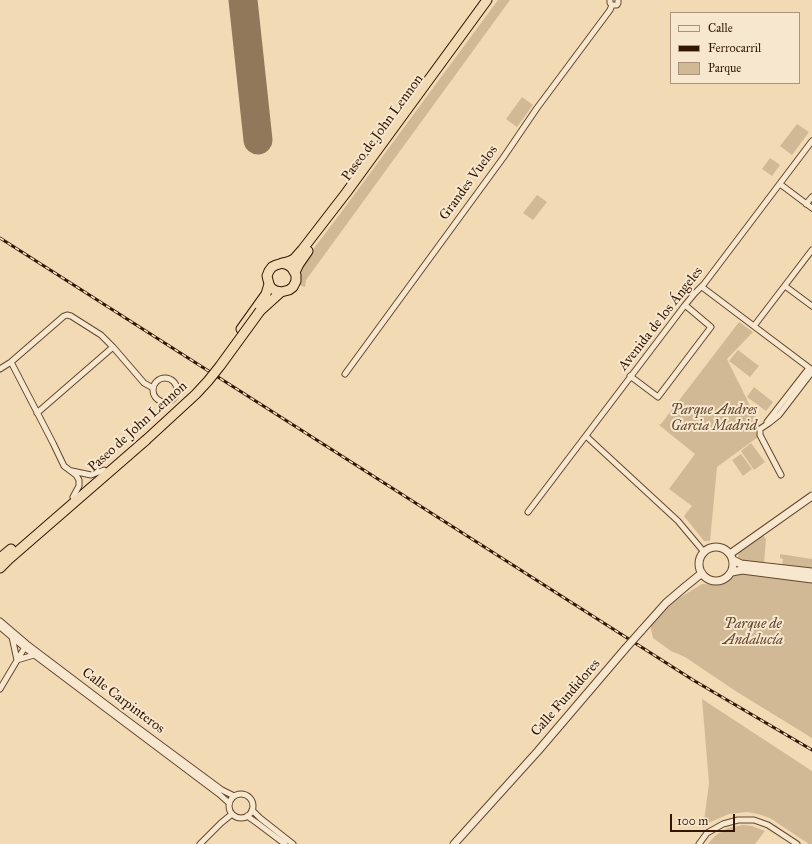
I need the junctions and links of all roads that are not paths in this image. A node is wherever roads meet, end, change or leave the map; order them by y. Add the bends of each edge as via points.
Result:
1 (487, 0) edge
2 (494, 0) edge
3 (618, 0) edge
4 (611, 3) edge
5 (812, 141) edge
6 (780, 184) junction
7 (812, 197) edge
8 (806, 204) junction
9 (812, 208) edge
10 (811, 254) edge
11 (282, 263) junction
12 (295, 272) junction
13 (268, 284) junction
14 (785, 286) junction
15 (702, 287) junction
16 (281, 292) junction
17 (685, 305) junction
18 (812, 306) edge
19 (259, 309) junction
20 (754, 326) junction
21 (113, 347) junction
22 (11, 362) junction
23 (0, 369) edge
24 (811, 370) edge
25 (345, 374) dead end
26 (630, 376) junction
27 (153, 388) junction
28 (37, 413) junction
29 (586, 436) junction
30 (144, 438) junction
31 (104, 470) junction
32 (69, 471) junction
33 (781, 475) dead end
34 (812, 496) edge
35 (73, 497) junction
36 (528, 512) dead end
37 (704, 552) junction
38 (731, 557) junction
39 (0, 558) edge
40 (0, 568) edge
41 (732, 572) junction
42 (812, 572) edge
43 (702, 573) junction
44 (812, 579) edge
45 (0, 621) edge
46 (0, 627) edge
47 (12, 637) junction
48 (26, 646) junction
49 (34, 655) junction
50 (17, 660) junction
51 (0, 689) edge
52 (234, 796) junction
53 (229, 803) junction
54 (252, 810) junction
55 (232, 814) junction
56 (247, 816) junction
57 (200, 844) edge
58 (285, 844) edge
59 (293, 844) edge
60 (454, 844) edge
61 (699, 844) edge
62 (797, 844) edge

1 - 11 highway, Paseo de John Lennon via 302,250 294,259
2 - 12 highway, Paseo de John Lennon
3 - 4 street, Grandes Vuelos via 617,5
4 - 25 street, Grandes Vuelos via 610,10
5 - 6 street, Avenida de los Ángeles
6 - 8 street
6 - 15 street, Avenida de los Ángeles
7 - 8 street
8 - 9 street
10 - 14 street
11 - 12 highway
11 - 13 highway via 276,264 269,271
12 - 16 highway via 296,281 293,287
13 - 16 highway
13 - 19 highway, Paseo de John Lennon
14 - 18 street
14 - 20 street
15 - 17 street, Avenida de los Ángeles
15 - 20 street
16 - 19 highway, Paseo de John Lennon
17 - 26 street, Avenida de los Ángeles
17 - 26 street via 711,326 658,397
19 - 30 highway, Paseo de John Lennon, bridge via 208,381
20 - 24 street
21 - 22 street via 101,335 67,315
21 - 27 street via 144,383
21 - 28 street
22 - 23 street
22 - 28 street
24 - 33 street via 760,429 760,435
26 - 29 street, Avenida de los Ángeles
27 - 27 street via 154,396 160,401 172,399 176,392 173,382 167,378 156,381
28 - 32 street
29 - 36 street, Avenida de los Ángeles
29 - 37 street via 678,521
30 - 31 highway, Paseo de John Lennon
30 - 40 highway, Paseo de John Lennon
31 - 32 street via 91,475
31 - 35 highway, Paseo de John Lennon
32 - 35 street via 79,480
34 - 38 street
35 - 39 highway, Paseo de John Lennon
37 - 38 street via 719,548 724,549
37 - 43 street via 700,561
38 - 41 street via 734,564
38 - 42 street via 741,564
41 - 43 street via 719,581 708,579
41 - 44 street via 742,570
43 - 60 street, Calle Fundidores, bridge via 666,603
45 - 48 street, Calle Carpinteros
46 - 47 street, Calle Carpinteros
47 - 48 street, Calle Carpinteros
47 - 50 street
48 - 49 street, Calle Carpinteros
48 - 50 street
48 - 52 street, Calle Carpinteros via 215,785
49 - 50 street
49 - 53 street, Calle Carpinteros
50 - 51 street
52 - 53 street
52 - 54 street via 247,796 253,804
53 - 55 street
54 - 56 street
54 - 59 street
55 - 56 street via 241,818
55 - 57 street
56 - 58 street
61 - 62 street via 707,833 723,824 738,820 754,820 768,825

